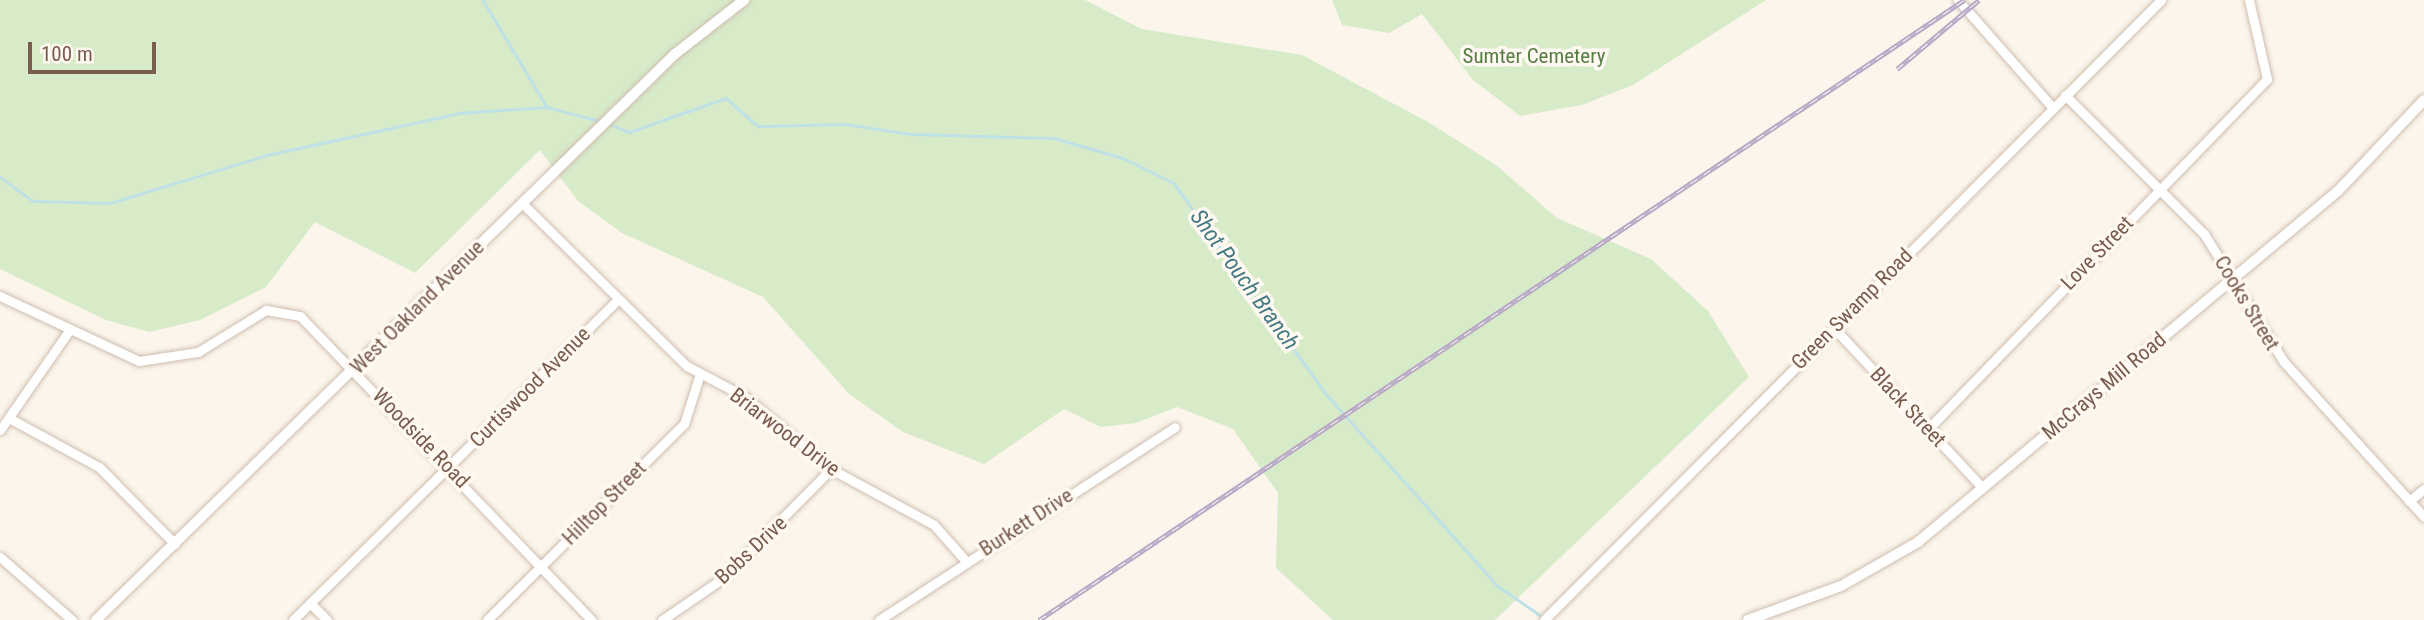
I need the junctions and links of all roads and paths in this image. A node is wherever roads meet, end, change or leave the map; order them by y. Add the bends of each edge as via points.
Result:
1 (744, 0) edge
2 (1958, 0) edge
3 (2161, 0) edge
4 (2249, 0) edge
5 (2065, 96) junction
6 (2424, 100) edge
7 (2052, 107) junction
8 (2159, 189) junction
9 (522, 203) junction
10 (2232, 279) junction
11 (0, 296) edge
12 (618, 300) junction
13 (1834, 328) junction
14 (68, 332) junction
15 (354, 369) junction
16 (701, 374) junction
17 (9, 418) junction
18 (1175, 426) dead end
19 (1929, 428) junction
20 (0, 430) edge
21 (449, 467) junction
22 (831, 469) junction
23 (1982, 487) junction
24 (2424, 489) edge
25 (2409, 500) junction
26 (2424, 517) edge
27 (175, 544) junction
28 (0, 557) edge
29 (966, 561) junction
30 (544, 563) junction
31 (310, 603) junction
32 (1546, 617) edge
33 (72, 620) edge
34 (96, 620) edge
35 (293, 620) edge
36 (327, 620) edge
37 (487, 620) edge
38 (592, 620) edge
39 (662, 620) edge
40 (878, 620) edge
41 (1748, 620) edge

1 - 9 street, West Oakland Avenue via 691,39
2 - 7 street
3 - 5 street, Green Swamp Road
4 - 8 street, Love Street via 2267,79
5 - 7 street, Green Swamp Road
5 - 8 street, Cooks Street
6 - 10 street, McCrays Mill Road via 2361,170
7 - 13 street, Green Swamp Road
8 - 10 street, Cooks Street via 2204,234
8 - 19 street, Love Street
9 - 12 street, Briarwood Drive
9 - 15 street, West Oakland Avenue
10 - 23 street, McCrays Mill Road
10 - 25 street, Cooks Street via 2284,362
11 - 14 street, Woodside Road
12 - 16 street, Briarwood Drive
12 - 21 street, Curtiswood Avenue
13 - 19 street, Black Street
13 - 32 street, Green Swamp Road
14 - 15 street, Woodside Road via 124,358 167,361 209,347 253,315 281,309 300,316
14 - 17 street
15 - 21 street, Woodside Road
15 - 27 street, West Oakland Avenue
16 - 22 street, Briarwood Drive via 753,403
16 - 30 street, Hilltop Street via 684,424
17 - 20 street
17 - 27 street via 99,467
18 - 29 street, Burkett Drive
19 - 23 street, Black Street
21 - 30 street, Woodside Road
21 - 31 street, Curtiswood Avenue
22 - 29 street, Briarwood Drive via 934,526
22 - 39 street, Bobs Drive via 723,578
23 - 41 street, McCrays Mill Road via 1889,561
24 - 25 street
25 - 26 street, Cooks Street
27 - 34 street, West Oakland Avenue
28 - 33 street
29 - 40 street, Burkett Drive
30 - 37 street, Hilltop Street
30 - 38 street, Woodside Road
31 - 35 street, Curtiswood Avenue
31 - 36 street

